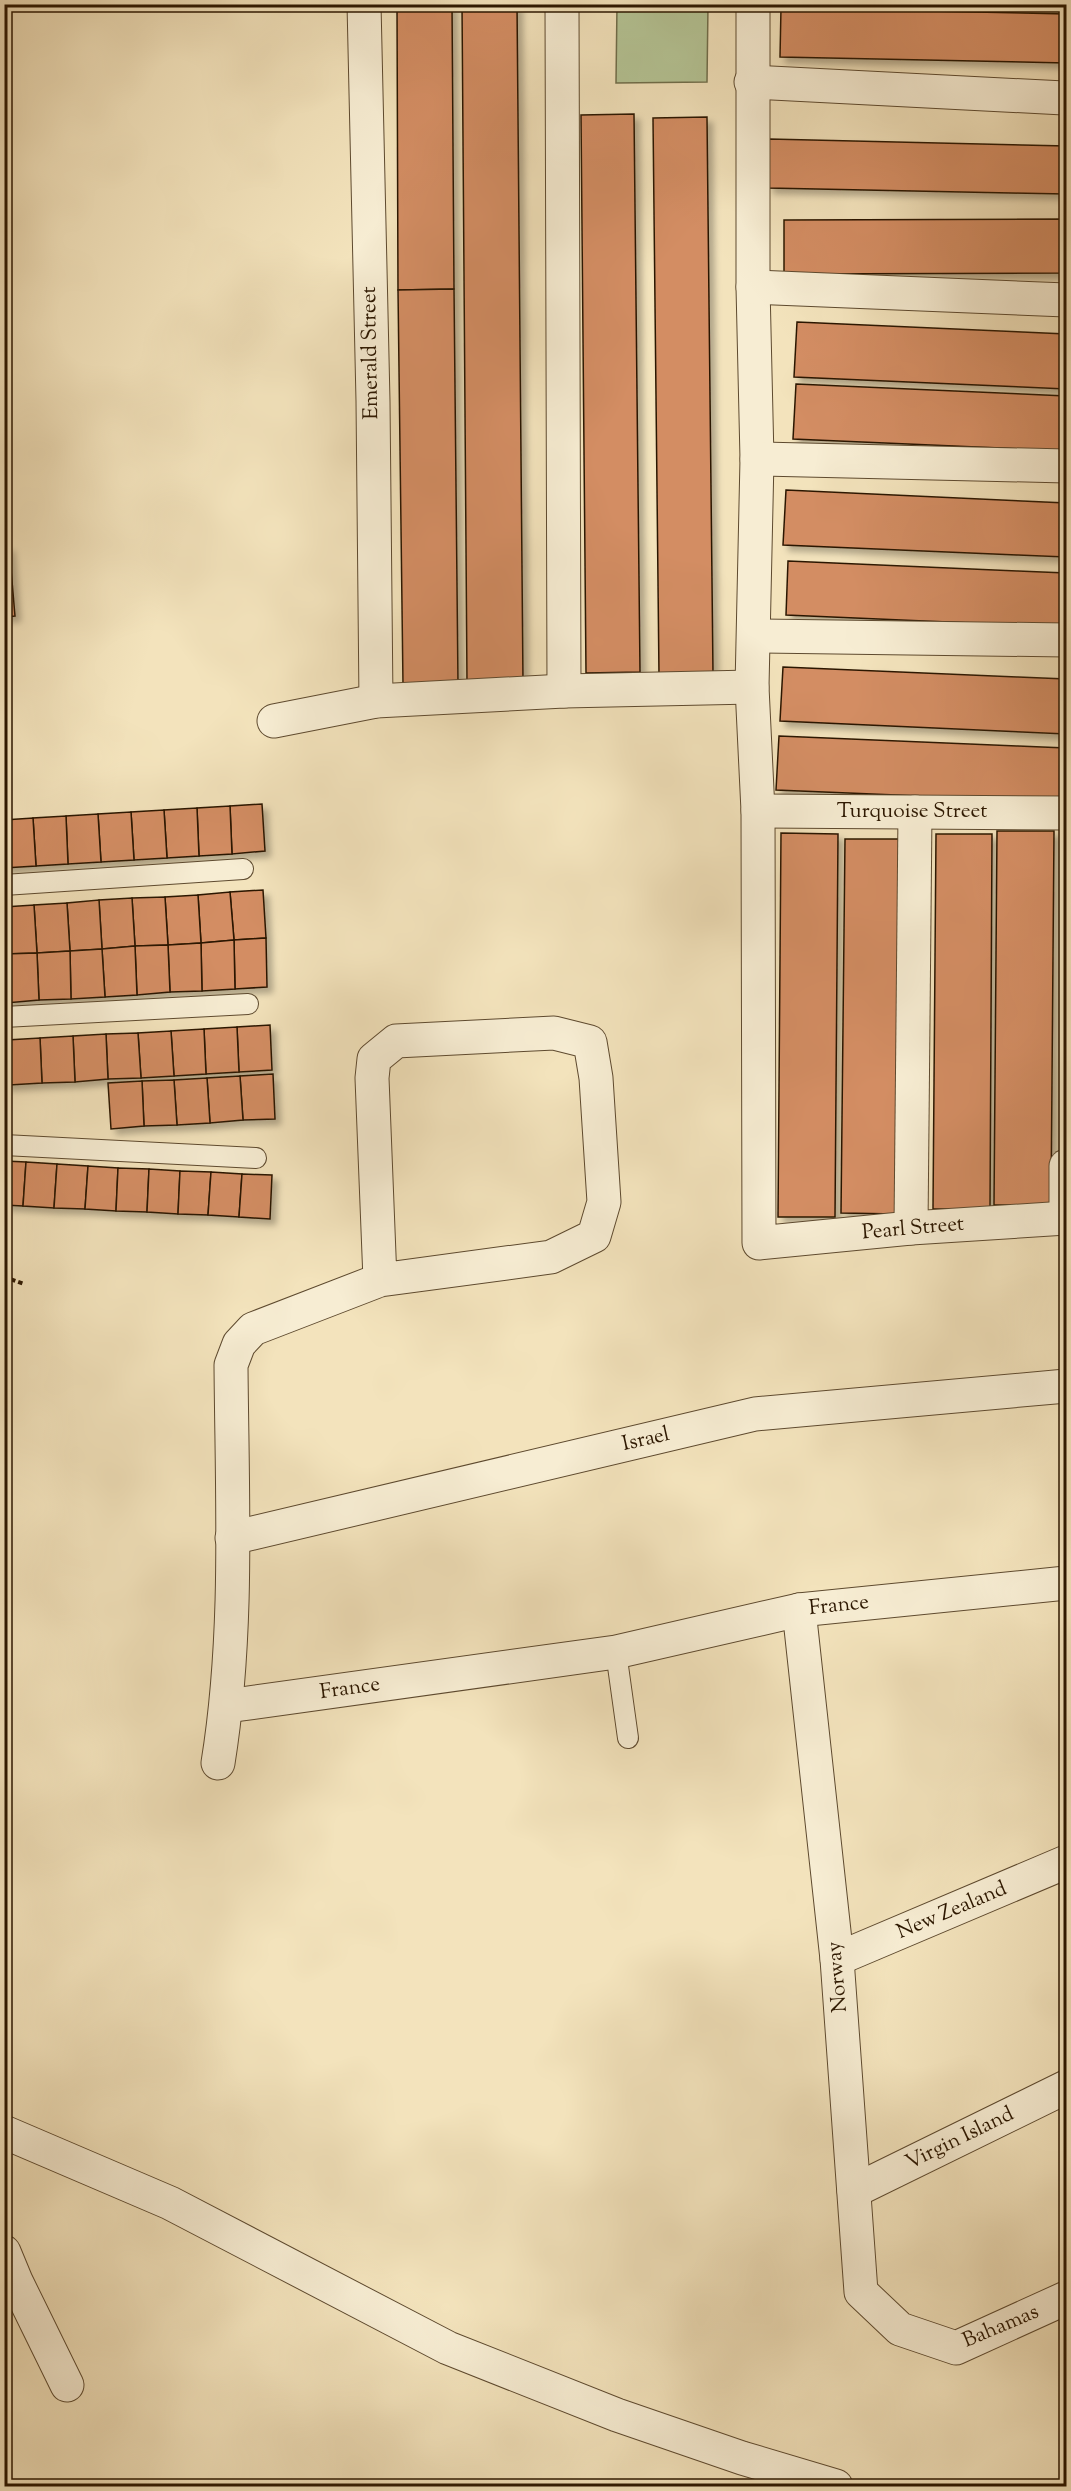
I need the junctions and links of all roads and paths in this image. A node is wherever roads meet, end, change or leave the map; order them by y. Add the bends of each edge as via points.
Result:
1 (364, 4) edge
2 (562, 4) edge
3 (753, 4) edge
4 (751, 82) junction
5 (1064, 98) dead end
6 (753, 287) junction
7 (1066, 300) edge
8 (757, 459) junction
9 (1066, 466) edge
10 (755, 636) junction
11 (1066, 640) edge
12 (752, 687) junction
13 (564, 691) junction
14 (376, 701) junction
15 (274, 721) dead end
16 (758, 811) junction
17 (915, 812) junction
18 (1066, 813) edge
19 (243, 869) dead end
20 (4, 885) edge
21 (248, 1004) dead end
22 (4, 1017) edge
23 (4, 1145) edge
24 (256, 1158) dead end
25 (1066, 1166) edge
26 (1066, 1218) edge
27 (911, 1228) junction
28 (4, 1277) edge
29 (380, 1280) junction
30 (24, 1284) dead end
31 (1066, 1386) edge
32 (232, 1538) junction
33 (1066, 1583) edge
34 (799, 1610) junction
35 (616, 1652) junction
36 (227, 1706) junction
37 (628, 1738) dead end
38 (218, 1763) dead end
39 (1066, 1862) edge
40 (837, 1959) junction
41 (1066, 2087) edge
42 (4, 2132) edge
43 (854, 2191) junction
44 (4, 2252) edge
45 (1066, 2298) edge
46 (900, 2329) joint
47 (68, 2385) dead end
48 (836, 2487) edge

1 - 14 street, Emerald Street
2 - 13 street
3 - 4 street
4 - 5 street
4 - 6 street
6 - 7 street
6 - 8 street
8 - 9 street
8 - 10 street
10 - 11 street
10 - 12 street
12 - 13 street
12 - 16 street
13 - 14 street
14 - 15 street
16 - 17 street, Turquoise Street
16 - 27 street, Pearl Street via 759,1243
17 - 18 street, Turquoise Street
17 - 27 street
19 - 20 lane
21 - 22 lane
23 - 24 lane
25 - 26 street
26 - 27 street, Pearl Street
28 - 30 path
29 - 29 street via 551,1257 594,1236 604,1202 590,1042 554,1033 396,1041 374,1059
29 - 32 street via 253,1329 239,1344 231,1365
31 - 32 street, Israel via 755,1414
32 - 36 street
33 - 34 street, France
34 - 35 street, France
34 - 40 street, Norway
35 - 36 street, France
35 - 37 lane
36 - 38 street
39 - 40 street, New Zealand
40 - 43 street, Norway
41 - 43 street, Virgin Island
42 - 48 street via 170,2203 448,2348 617,2415
43 - 46 street, Norway via 861,2292
44 - 47 street
45 - 46 street, Bahamas via 956,2348

